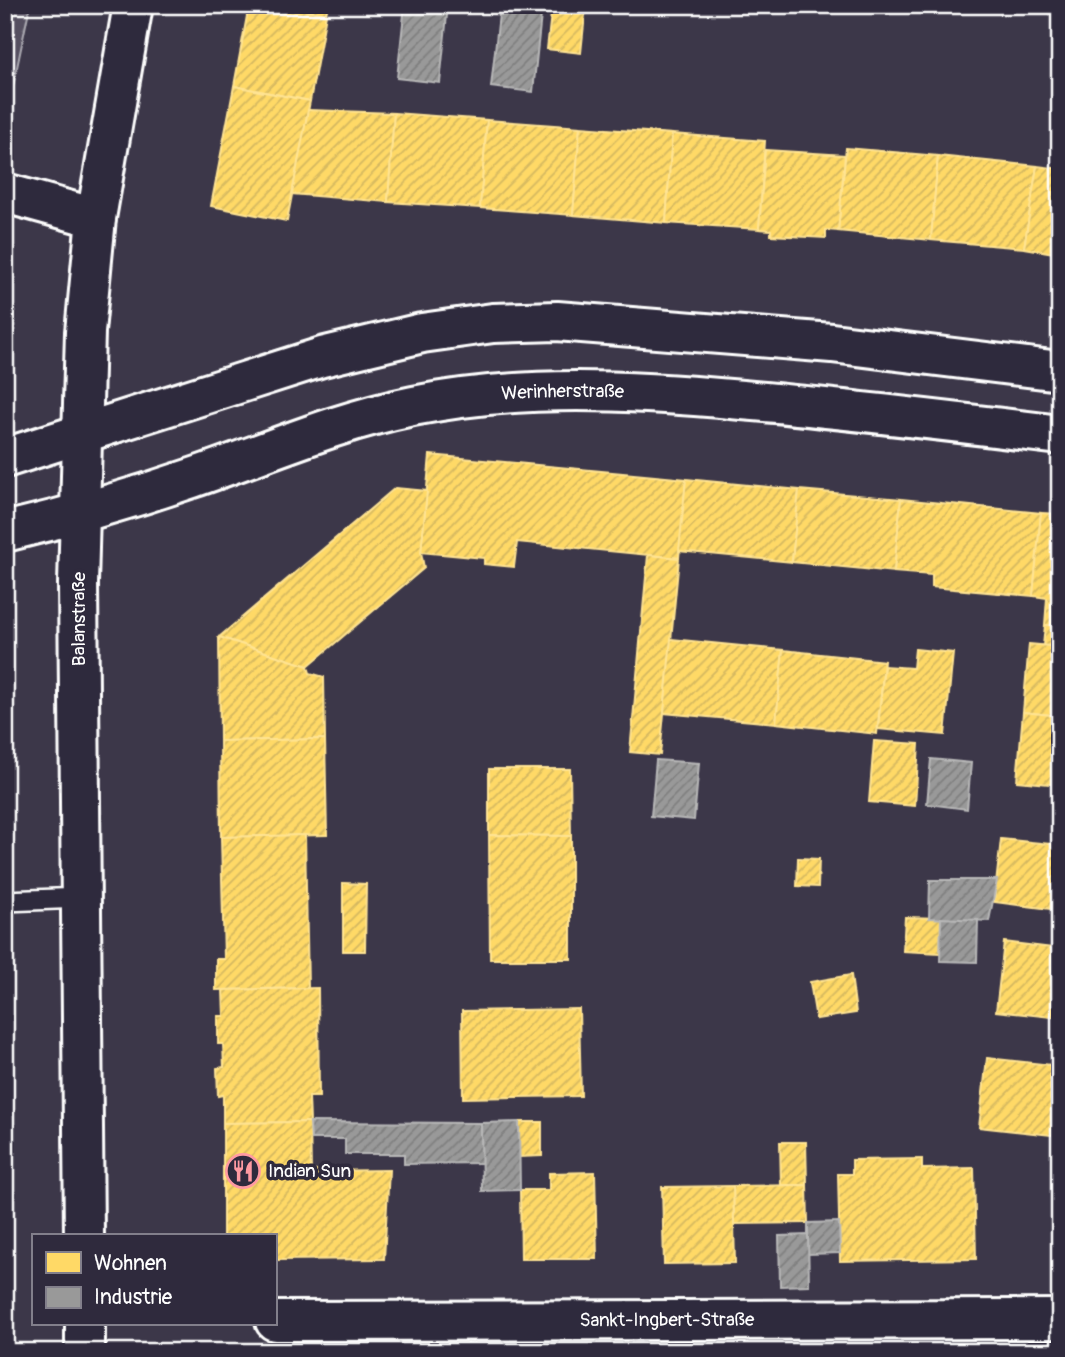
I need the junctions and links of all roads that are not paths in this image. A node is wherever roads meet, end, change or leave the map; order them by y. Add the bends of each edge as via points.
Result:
1 (133, 5) edge
2 (5, 193) edge
3 (96, 218) junction
4 (1060, 371) edge
5 (82, 433) junction
6 (1060, 435) edge
7 (5, 458) edge
8 (80, 514) junction
9 (5, 532) edge
10 (82, 898) junction
11 (5, 901) edge
12 (84, 1234) edge
13 (1060, 1319) edge
14 (276, 1321) edge
15 (85, 1326) edge
16 (85, 1352) edge

1 - 3 street, Balanstraße
2 - 3 street
3 - 5 street, Balanstraße via 85,332
4 - 5 street via 832,342 557,321 492,323 422,333 322,356
5 - 7 street
5 - 8 street, Balanstraße
6 - 8 street, Werinherstraße via 683,394 569,390 480,397 335,425 194,478
8 - 9 street, Werinherstraße
8 - 10 street, Balanstraße
10 - 11 lane
10 - 12 street, Balanstraße
13 - 14 street, Sankt-Ingbert-Straße
15 - 16 street

